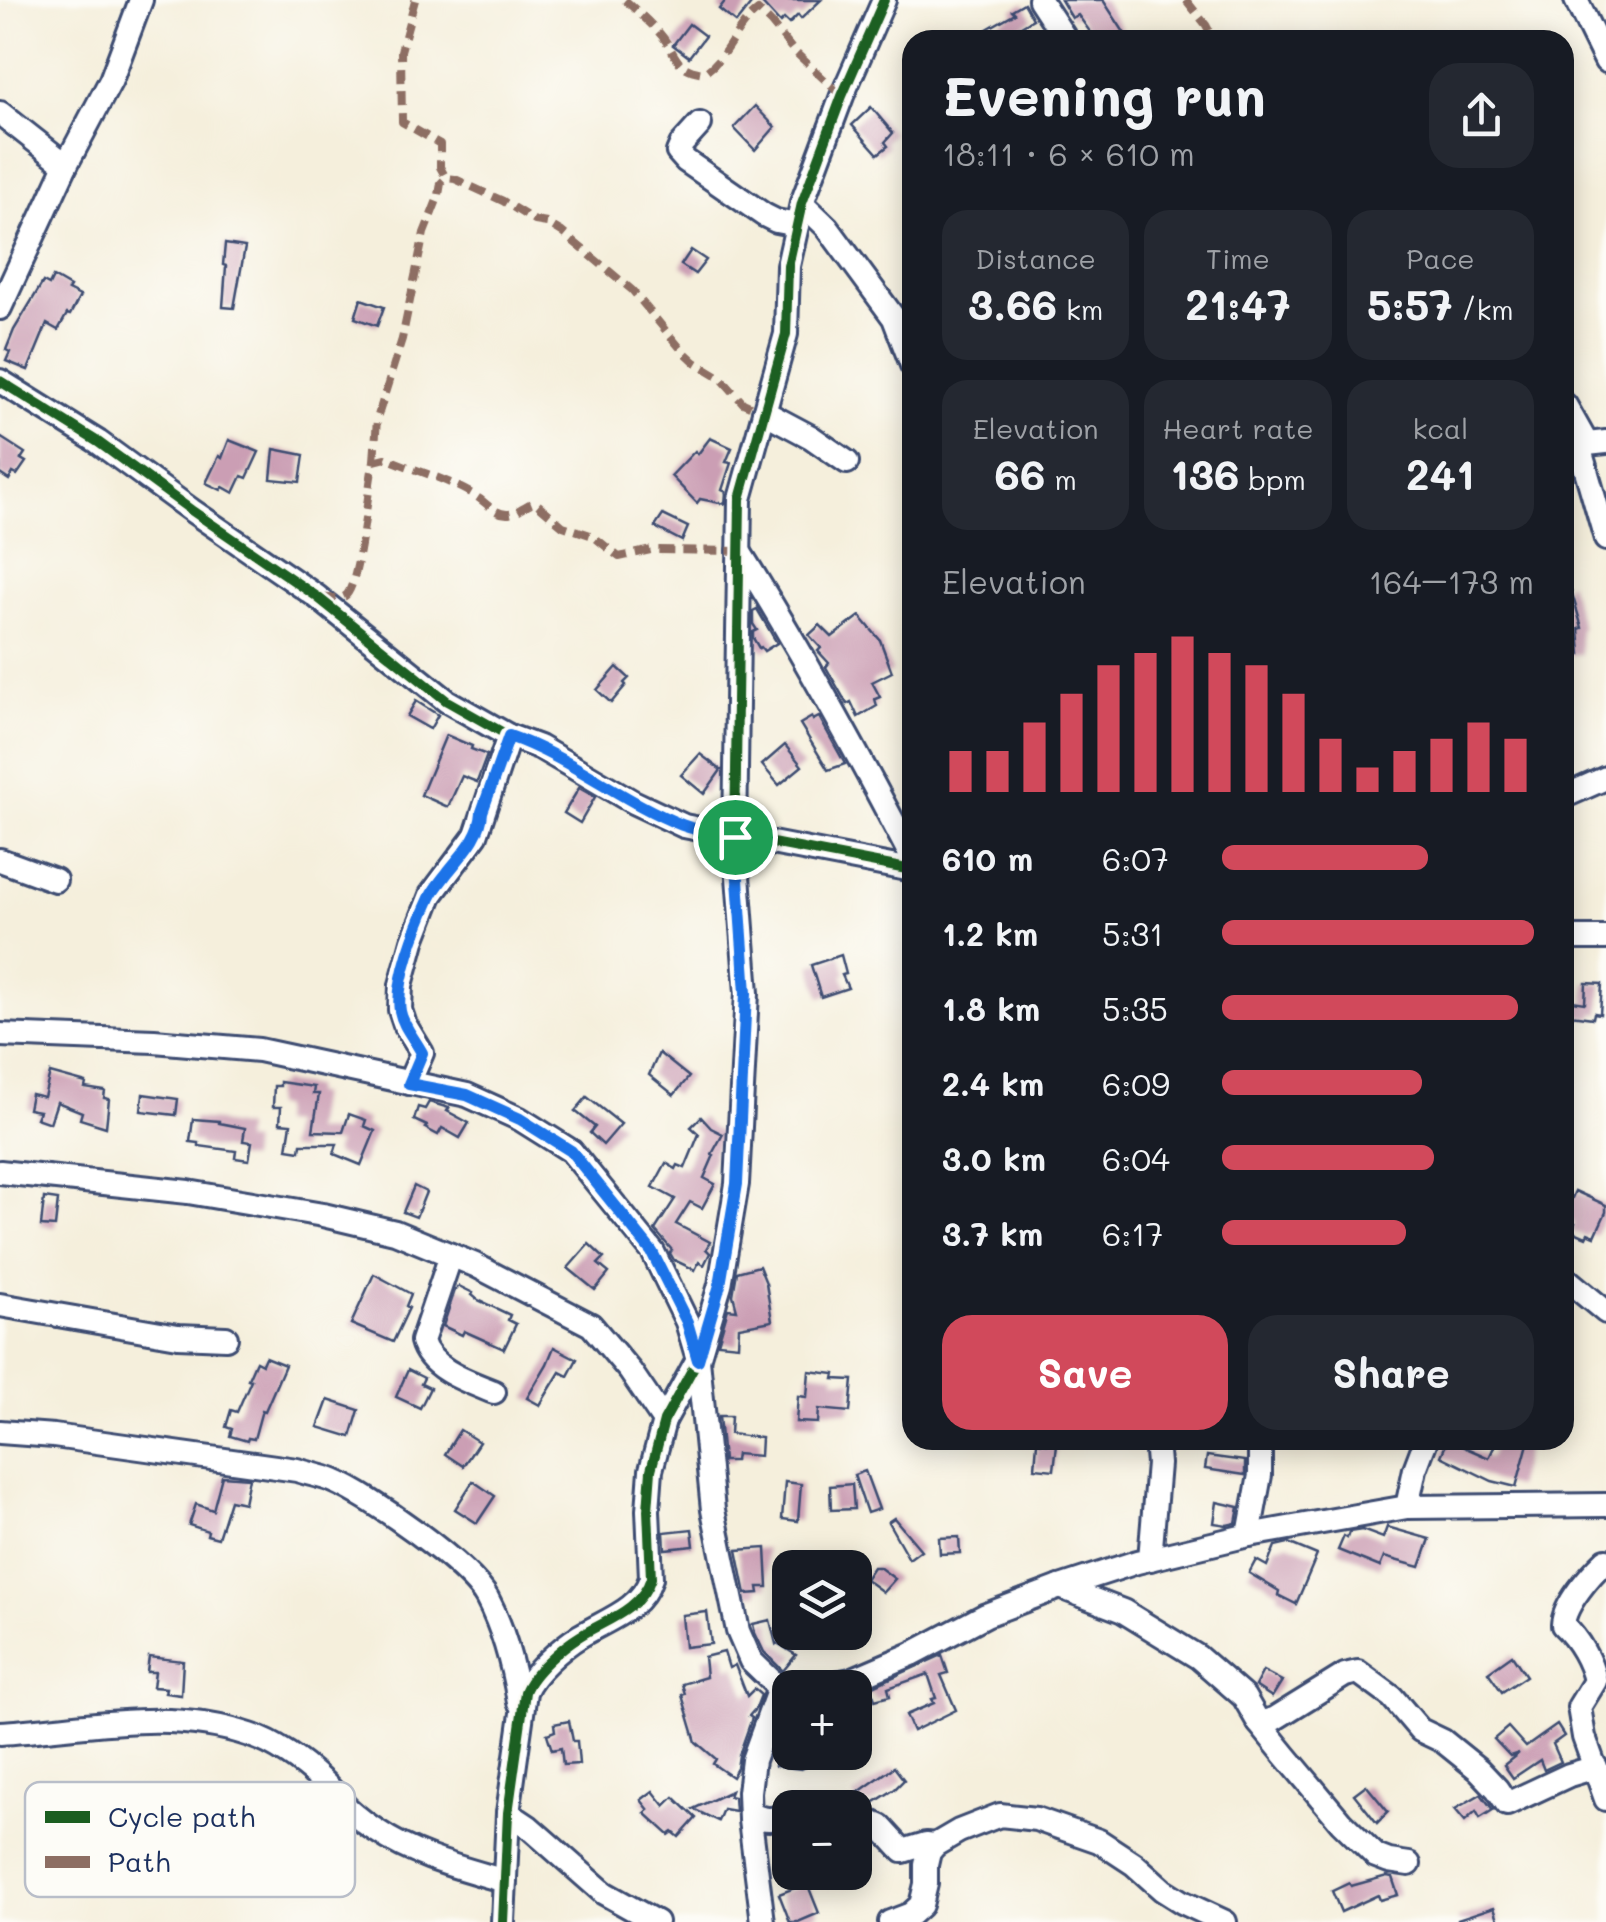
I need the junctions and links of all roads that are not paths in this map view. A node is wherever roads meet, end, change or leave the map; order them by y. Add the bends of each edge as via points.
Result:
1 (140, 0) edge
2 (884, 0) edge
3 (1040, 0) edge
4 (1576, 0) edge
5 (1060, 30) edge
6 (1606, 60) edge
7 (0, 112) edge
8 (700, 124) dead end
9 (66, 165) junction
10 (799, 214) junction
11 (0, 308) edge
12 (902, 339) edge
13 (0, 380) edge
14 (764, 412) junction
15 (1574, 416) edge
16 (1596, 443) edge
17 (847, 462) dead end
18 (1606, 539) edge
19 (739, 551) junction
20 (509, 736) junction
21 (1606, 778) edge
22 (1574, 792) edge
23 (735, 837) junction
24 (902, 839) edge
25 (0, 860) edge
26 (902, 868) edge
27 (55, 880) dead end
28 (1574, 938) edge
29 (1606, 938) edge
30 (0, 1036) edge
31 (409, 1084) junction
32 (0, 1172) edge
33 (451, 1256) junction
34 (1574, 1285) edge
35 (0, 1305) edge
36 (1606, 1312) edge
37 (226, 1338) dead end
38 (698, 1360) junction
39 (494, 1392) dead end
40 (664, 1421) junction
41 (0, 1432) edge
42 (1157, 1450) edge
43 (1260, 1450) edge
44 (1422, 1450) edge
45 (1606, 1504) edge
46 (1407, 1507) junction
47 (1249, 1536) junction
48 (1150, 1559) junction
49 (1606, 1560) edge
50 (1060, 1587) junction
51 (872, 1671) edge
52 (772, 1678) edge
53 (521, 1712) junction
54 (772, 1716) edge
55 (1259, 1723) junction
56 (0, 1733) edge
57 (1596, 1767) junction
58 (324, 1782) edge
59 (1606, 1799) edge
60 (508, 1812) junction
61 (750, 1813) junction
62 (355, 1814) edge
63 (772, 1820) edge
64 (872, 1822) edge
65 (935, 1845) junction
66 (1409, 1864) dead end
67 (505, 1882) junction
68 (503, 1922) edge
69 (656, 1922) edge
70 (763, 1922) edge
71 (890, 1922) edge
72 (1225, 1922) edge

1 - 9 street via 111,80
2 - 10 street
3 - 5 street
4 - 6 street
7 - 9 street
8 - 10 street via 680,145 686,161 776,222
9 - 11 street
10 - 12 street via 827,227
10 - 14 street via 788,266 786,334
13 - 20 street via 316,596 447,701
14 - 17 street
14 - 19 street via 740,499
15 - 16 street
16 - 18 street via 1581,454
19 - 23 street
19 - 24 street
20 - 23 street via 684,826
20 - 31 street via 482,822 431,895 401,985 400,1010 422,1053
21 - 22 street
23 - 26 street
23 - 38 street via 746,993 737,1184 720,1285
25 - 27 street
28 - 29 street
30 - 31 street via 259,1050
31 - 38 street via 467,1095 571,1151 652,1252
32 - 33 street via 188,1192 322,1215 395,1232
33 - 39 street via 422,1341 425,1352 466,1382
33 - 40 street via 590,1325
34 - 36 street
35 - 37 street
38 - 40 street
38 - 52 street via 713,1510 738,1631 751,1661
40 - 53 street via 651,1470 648,1588 529,1680
41 - 53 street via 296,1470 336,1482 458,1563 486,1595 513,1667
42 - 48 street
43 - 47 street
44 - 46 street
45 - 46 street
46 - 47 street
47 - 48 street
48 - 50 street
49 - 57 street via 1563,1625 1592,1670 1594,1681 1579,1708
50 - 51 street
50 - 55 street via 1123,1611 1198,1657 1244,1697
53 - 60 street
54 - 61 street via 753,1760
55 - 57 street via 1358,1672 1392,1696 1420,1730 1478,1770 1507,1804
55 - 66 street via 1376,1856
56 - 58 street via 144,1719 210,1726 252,1735
57 - 59 street
60 - 67 street
60 - 69 street via 604,1893
61 - 63 street
61 - 70 street
62 - 67 street via 399,1845
64 - 65 street via 903,1851
65 - 71 street via 921,1904
65 - 72 street via 1000,1815 1036,1820 1099,1840 1163,1890
67 - 68 street

